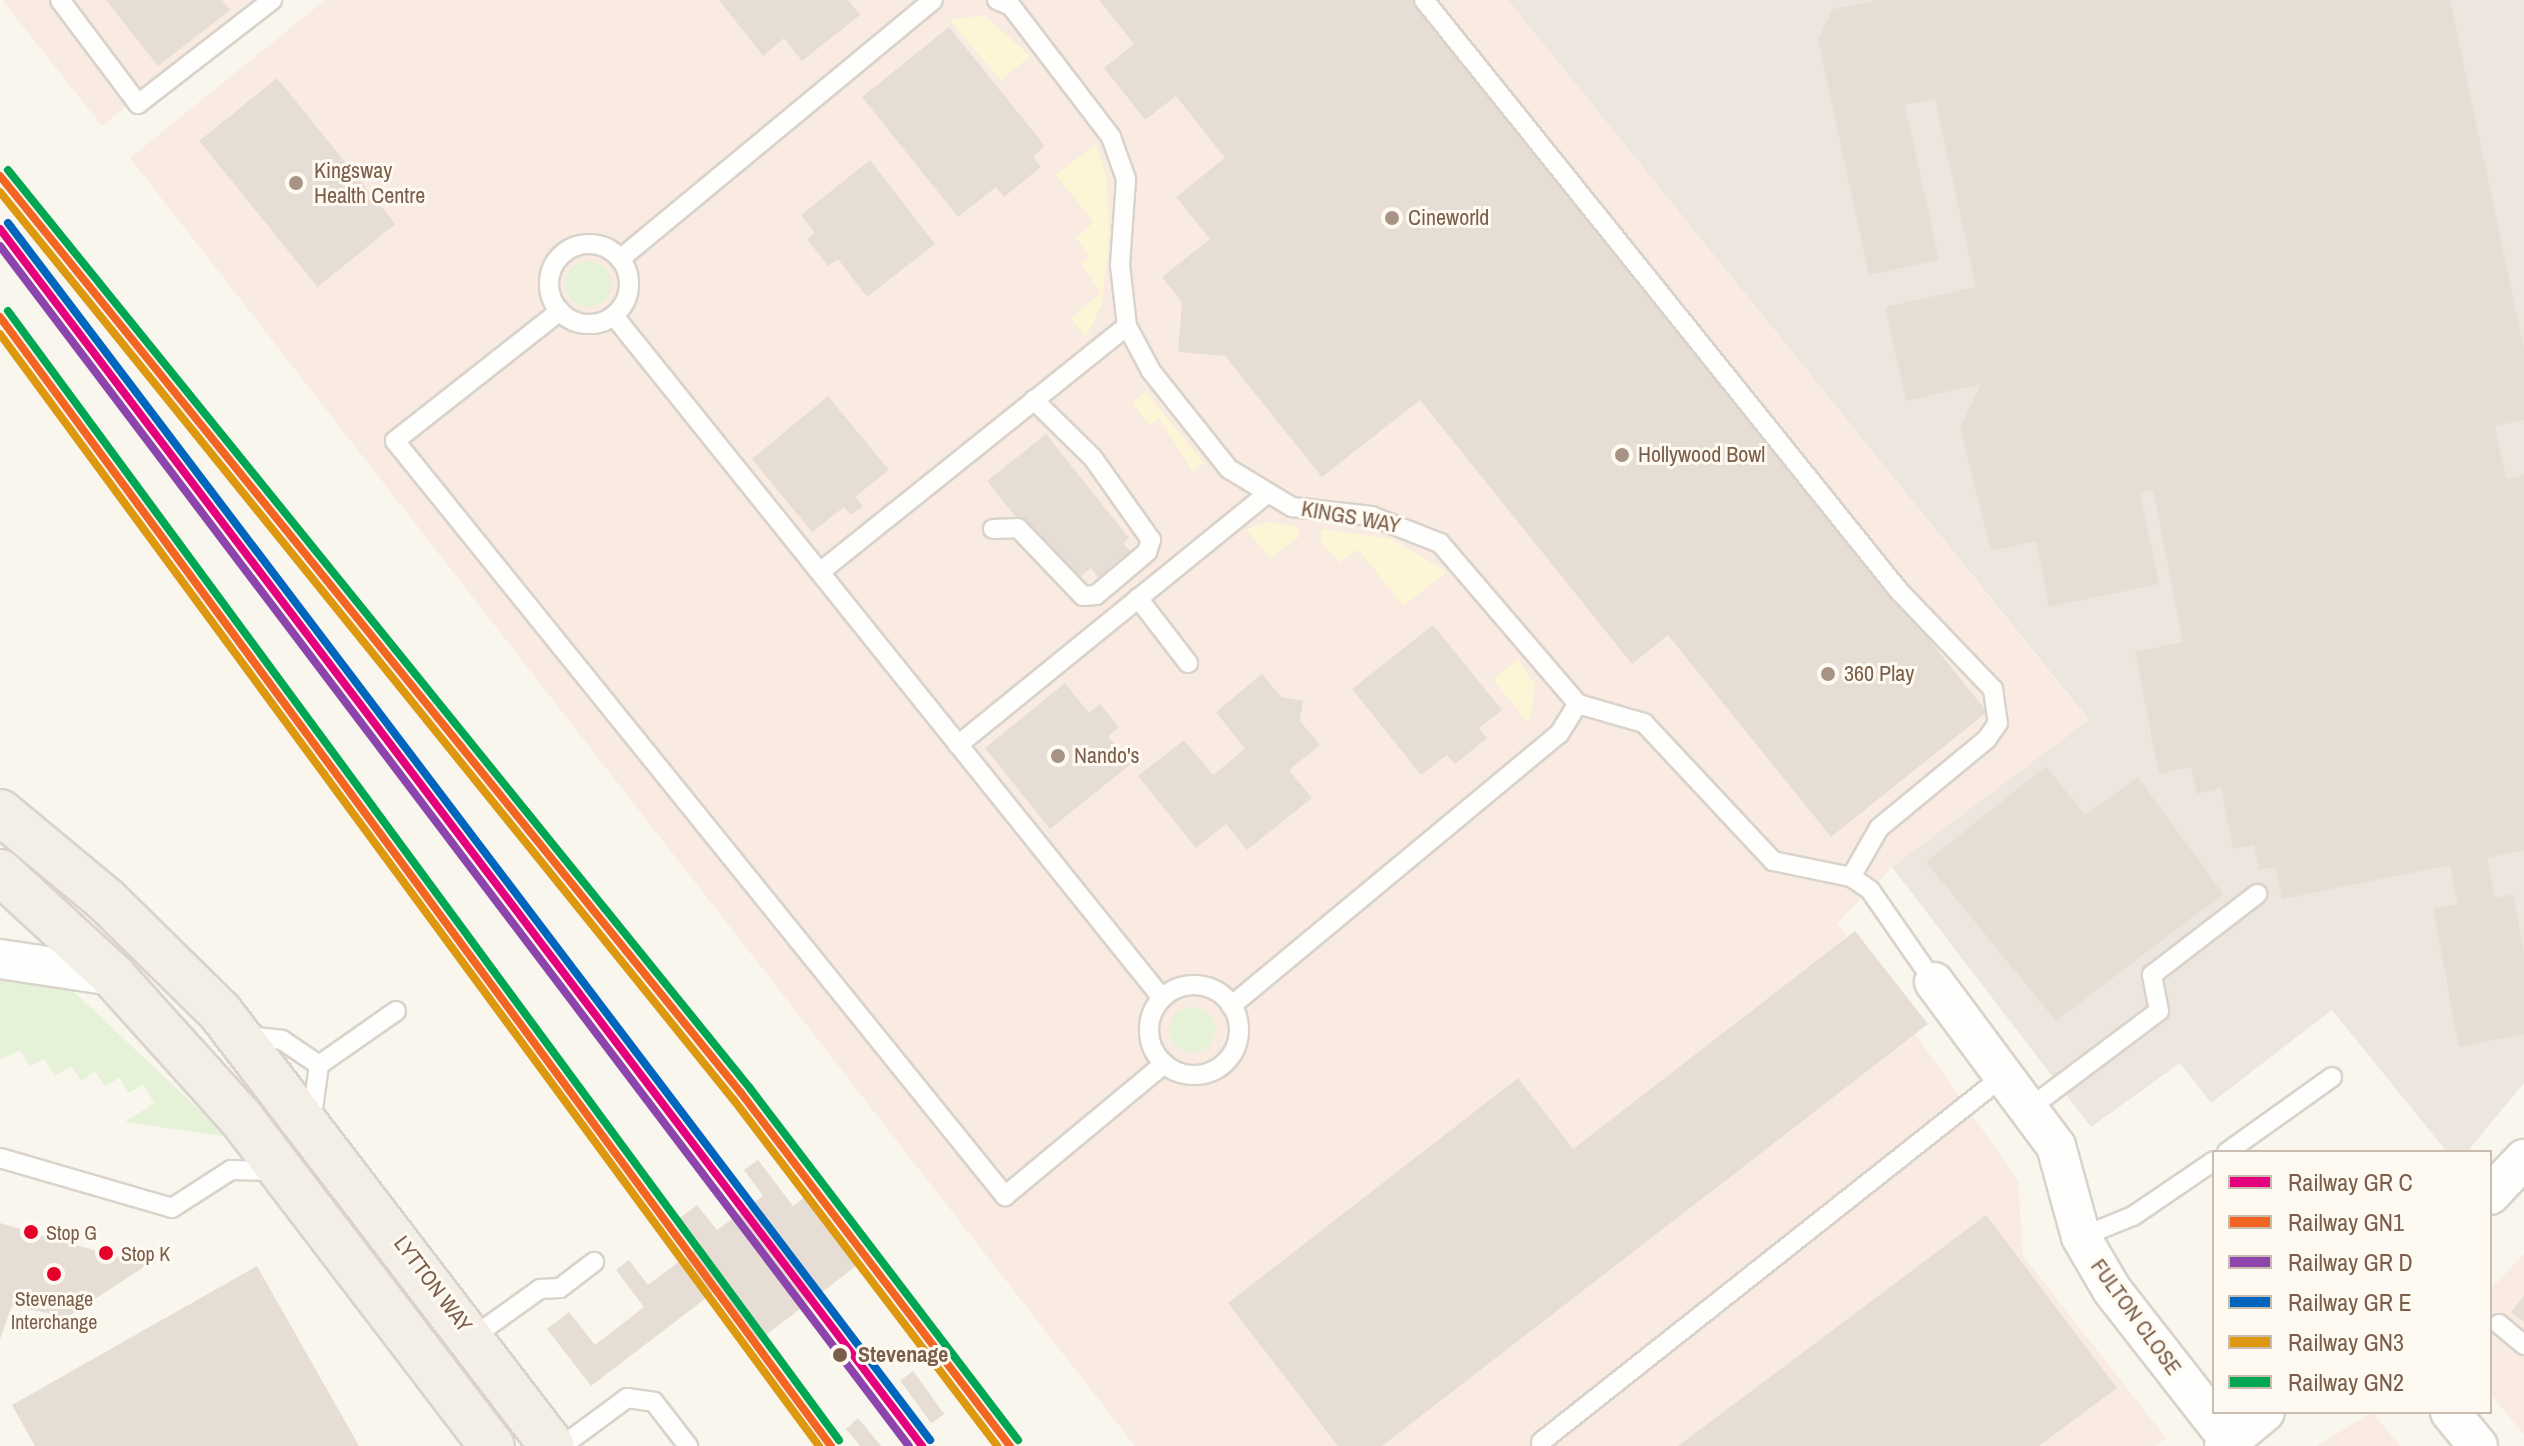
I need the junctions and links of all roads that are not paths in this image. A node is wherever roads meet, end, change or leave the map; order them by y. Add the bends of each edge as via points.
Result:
1 (60, 0) edge
2 (272, 0) edge
3 (933, 0) edge
4 (997, 0) edge
5 (1424, 0) edge
6 (620, 259) junction
7 (560, 311) junction
8 (614, 316) junction
9 (1127, 326) junction
10 (1034, 400) junction
11 (1264, 496) junction
12 (993, 529) dead end
13 (820, 572) junction
14 (1138, 598) junction
15 (1188, 663) dead end
16 (1578, 704) junction
17 (958, 745) junction
18 (0, 812) edge
19 (0, 872) edge
20 (1851, 877) junction
21 (2257, 894) dead end
22 (0, 959) edge
23 (113, 976) junction
24 (1934, 982) joint
25 (1162, 998) junction
26 (1231, 1006) junction
27 (396, 1011) dead end
28 (239, 1035) junction
29 (1164, 1064) junction
30 (319, 1065) junction
31 (2006, 1074) junction
32 (2332, 1077) dead end
33 (2031, 1107) junction
34 (311, 1126) junction
35 (2230, 1150) edge
36 (0, 1158) edge
37 (2524, 1159) edge
38 (2212, 1162) edge
39 (285, 1171) junction
40 (2492, 1193) edge
41 (2081, 1237) junction
42 (594, 1262) dead end
43 (2499, 1324) dead end
44 (473, 1337) junction
45 (2524, 1345) edge
46 (2263, 1414) edge
47 (2452, 1414) edge
48 (1541, 1442) dead end
49 (2227, 1444) edge
50 (492, 1446) edge
51 (552, 1446) edge
52 (562, 1446) edge
53 (688, 1446) edge
54 (2478, 1446) edge

1 - 2 lane via 138,104
3 - 6 lane
4 - 9 lane, KINGS WAY via 1011,6 1084,94 1120,158
5 - 20 lane via 1899,591 1993,689 1998,723 1987,739 1879,828
6 - 7 lane via 598,245 561,256 550,277
6 - 8 lane via 628,295
7 - 8 lane via 586,324
7 - 29 lane via 395,441 1005,1196
8 - 13 lane
9 - 10 lane
9 - 11 lane, KINGS WAY via 1151,371 1229,469
10 - 12 lane via 1150,529 1147,552 1096,595 1083,596 1018,528
10 - 13 lane
11 - 14 lane
11 - 16 lane, KINGS WAY via 1371,516 1440,543
13 - 17 lane
14 - 15 lane
14 - 17 lane
16 - 20 lane via 1644,723 1773,861
16 - 26 lane via 1559,734
17 - 25 lane
18 - 28 main road, LYTTON WAY via 106,900
19 - 23 main road
20 - 24 lane via 1889,913
21 - 33 lane via 2152,975 2159,1011
22 - 23 street
23 - 39 main road
24 - 31 street, FULTON CLOSE
25 - 26 lane via 1202,986
25 - 29 lane via 1149,1027
26 - 29 lane via 1238,1037 1224,1064 1190,1075
27 - 30 lane
28 - 30 lane via 282,1040
28 - 34 main road, LYTTON WAY
30 - 34 lane
31 - 33 street, FULTON CLOSE
31 - 48 lane
32 - 35 lane
33 - 41 street, FULTON CLOSE via 2056,1146
34 - 44 main road, LYTTON WAY
36 - 39 lane via 172,1208 231,1170
37 - 40 street
38 - 41 lane via 2133,1216
39 - 50 main road
41 - 49 street, FULTON CLOSE via 2112,1290
42 - 44 lane via 560,1288 540,1289
43 - 45 lane
44 - 51 main road, LYTTON WAY
46 - 49 street
47 - 54 street
52 - 53 lane via 627,1398 654,1402

